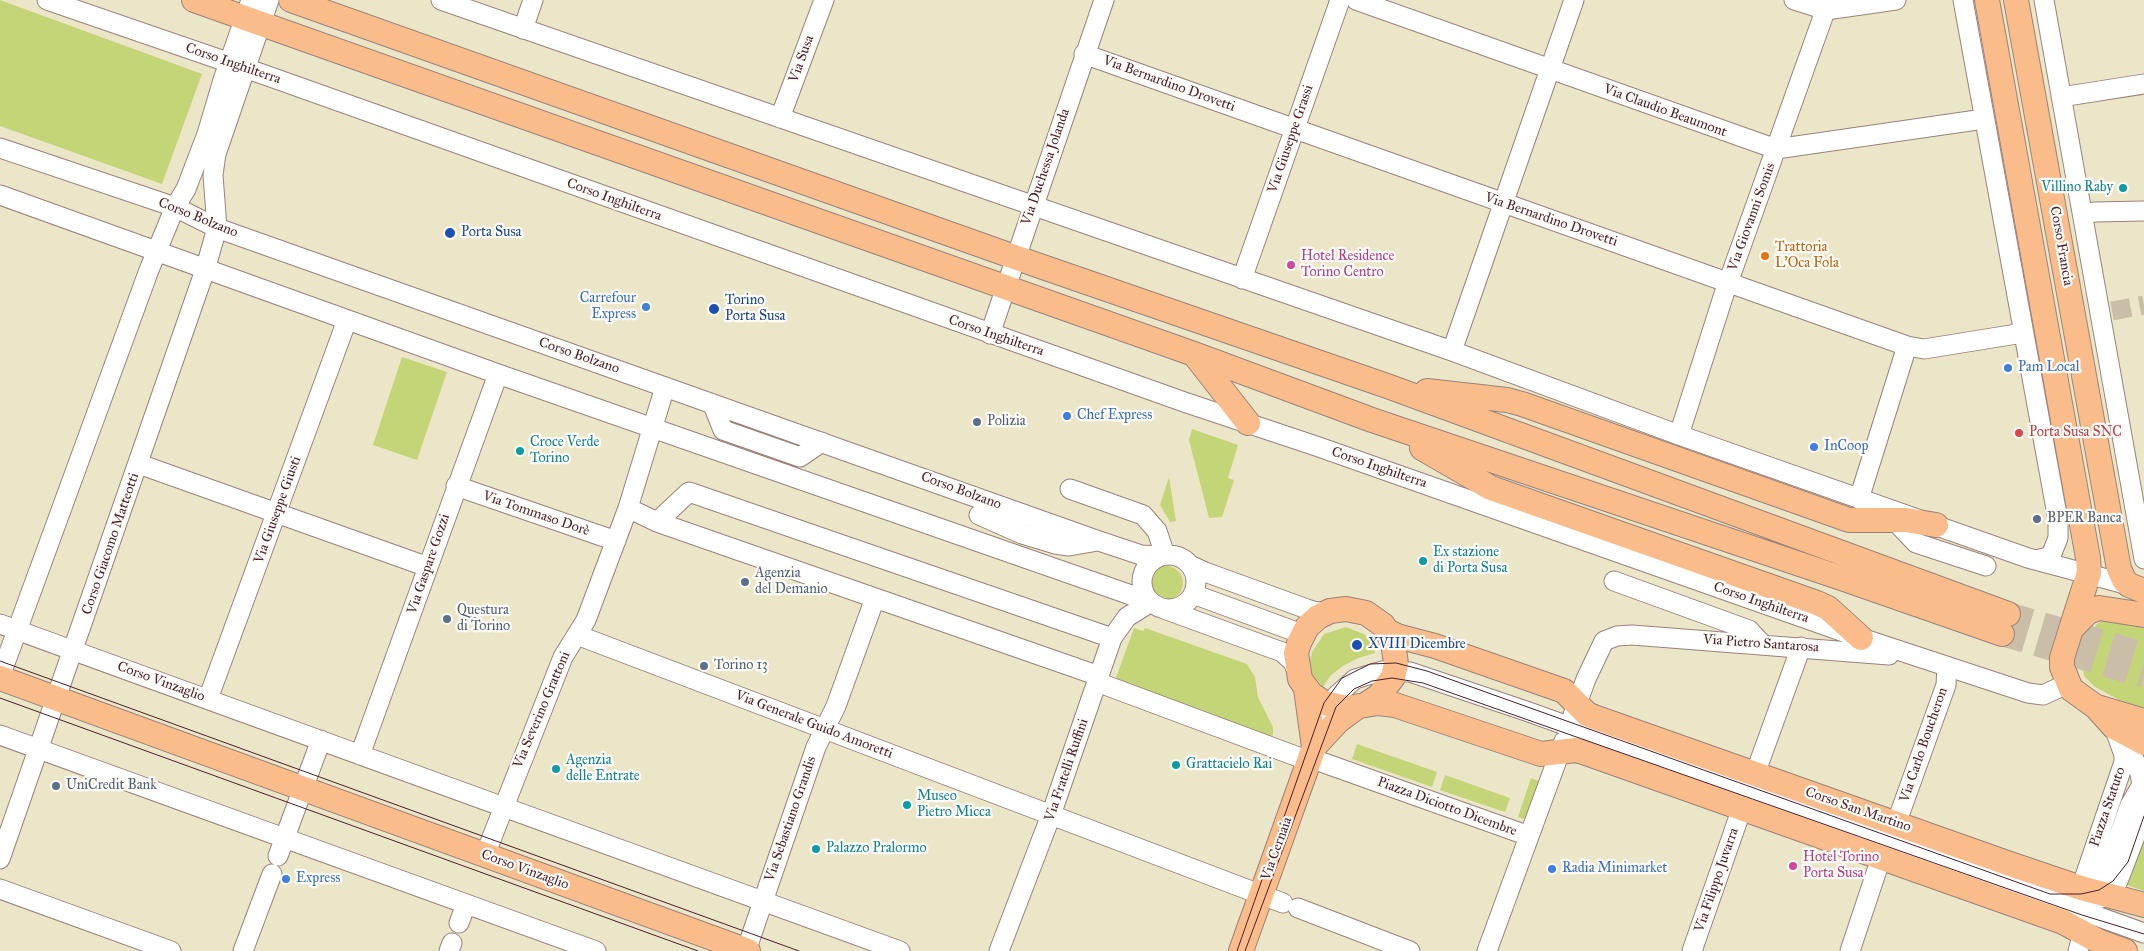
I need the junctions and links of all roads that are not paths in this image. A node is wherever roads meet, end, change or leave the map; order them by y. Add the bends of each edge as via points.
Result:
1 (46, 0) edge
2 (194, 0) edge
3 (269, 0) edge
4 (291, 0) edge
5 (441, 0) edge
6 (533, 0) edge
7 (824, 0) edge
8 (1104, 0) edge
9 (1340, 0) edge
10 (1356, 0) edge
11 (1574, 0) edge
12 (1794, 0) edge
13 (1896, 0) edge
14 (1963, 0) edge
15 (1987, 0) edge
16 (2016, 0) edge
17 (2044, 0) edge
18 (1828, 5) edge
19 (252, 14) edge
20 (523, 28) junction
21 (1084, 54) junction
22 (1550, 70) junction
23 (234, 74) junction
24 (2144, 84) edge
25 (2061, 97) junction
26 (780, 118) junction
27 (1984, 119) junction
28 (1294, 129) junction
29 (0, 148) edge
30 (1776, 149) junction
31 (0, 195) edge
32 (1504, 203) junction
33 (175, 207) junction
34 (1032, 207) junction
35 (2144, 211) edge
36 (2083, 215) junction
37 (217, 228) junction
38 (156, 252) junction
39 (1016, 257) junction
40 (205, 270) junction
41 (1242, 279) junction
42 (1729, 282) junction
43 (1006, 288) junction
44 (347, 320) junction
45 (990, 334) junction
46 (2023, 334) junction
47 (1907, 346) junction
48 (1452, 351) junction
49 (1194, 354) junction
50 (498, 374) junction
51 (665, 387) junction
52 (1390, 387) junction
53 (1372, 420) junction
54 (1248, 423) junction
55 (652, 426) junction
56 (2041, 434) junction
57 (1679, 435) junction
58 (2125, 450) junction
59 (2070, 458) junction
60 (139, 464) junction
61 (456, 486) junction
62 (1070, 489) dead end
63 (2106, 492) junction
64 (1859, 498) junction
65 (628, 508) junction
66 (277, 514) junction
67 (979, 515) dead end
68 (1893, 519) junction
69 (657, 522) junction
70 (1936, 525) junction
71 (1099, 541) junction
72 (616, 542) junction
73 (1162, 556) junction
74 (2144, 559) edge
75 (2037, 560) junction
76 (1190, 564) junction
77 (1986, 566) dead end
78 (428, 567) junction
79 (2089, 573) junction
80 (1614, 581) dead end
81 (2140, 588) edge
82 (1194, 594) junction
83 (876, 598) junction
84 (1156, 605) junction
85 (1330, 611) junction
86 (2144, 614) edge
87 (8, 627) edge
88 (2071, 629) junction
89 (1302, 634) junction
90 (577, 635) junction
91 (1390, 636) junction
92 (1112, 638) junction
93 (1861, 638) junction
94 (1604, 641) joint
95 (1762, 644) junction
96 (1800, 647) junction
97 (73, 650) junction
98 (1920, 658) junction
99 (1947, 666) junction
100 (1421, 676) junction
101 (0, 677) edge
102 (1098, 679) junction
103 (1391, 679) junction
104 (1303, 684) junction
105 (2067, 684) junction
106 (57, 699) junction
107 (208, 699) junction
108 (1577, 704) junction
109 (1331, 706) junction
110 (1361, 706) junction
111 (2096, 707) junction
112 (2144, 721) edge
113 (1569, 727) junction
114 (2114, 727) junction
115 (825, 729) junction
116 (0, 734) edge
117 (321, 740) junction
118 (2144, 743) edge
119 (40, 749) junction
120 (1560, 752) junction
121 (360, 755) junction
122 (1311, 755) junction
123 (1755, 774) junction
124 (2143, 782) edge
125 (304, 789) junction
126 (503, 806) junction
127 (1742, 808) junction
128 (1051, 815) junction
129 (1896, 824) junction
130 (1529, 836) junction
131 (285, 838) junction
132 (485, 855) junction
133 (278, 856) dead end
134 (1881, 858) junction
135 (0, 860) edge
136 (272, 874) dead end
137 (0, 890) edge
138 (1261, 894) junction
139 (2104, 895) junction
140 (762, 901) junction
141 (466, 904) junction
142 (2144, 905) edge
143 (2083, 920) edge
144 (460, 923) dead end
145 (2144, 933) edge
146 (171, 951) edge
147 (243, 951) edge
148 (596, 951) edge
149 (747, 951) edge
150 (900, 951) edge
151 (999, 951) edge
152 (1241, 951) edge
153 (1410, 951) edge
154 (1487, 951) edge
155 (1692, 951) edge
156 (1850, 951) edge
157 (2125, 951) edge

1 - 23 street, Corso Inghilterra
2 - 19 main road
3 - 19 street
4 - 39 main road
5 - 20 street
6 - 20 street
7 - 26 street, Via Susa
8 - 21 street, Via Duchessa Jolanda
9 - 28 street, Via Giuseppe Grassi
10 - 22 street, Via Claudio Beaumont
11 - 22 street
12 - 18 street
13 - 18 street
14 - 27 street
15 - 59 main road, Corso Francia
16 - 63 main road, Corso Francia
17 - 25 street, Corso Francia
18 - 30 street, Via Giovanni Somis
19 - 23 street
19 - 43 main road
20 - 26 street
21 - 28 street, Via Bernardino Drovetti
21 - 34 street, Via Duchessa Jolanda
22 - 30 street, Via Claudio Beaumont
22 - 32 street
23 - 33 street via 191,178
23 - 37 street via 214,164
23 - 45 street, Corso Inghilterra
24 - 25 street
25 - 36 street, Corso Francia
26 - 34 street
27 - 30 street, Via Claudio Beaumont
27 - 46 street
28 - 32 street, Via Bernardino Drovetti
28 - 41 street, Via Giuseppe Grassi
29 - 33 street, Corso Bolzano
30 - 42 street, Via Giovanni Somis
31 - 38 street
32 - 42 street, Via Bernardino Drovetti
32 - 48 street
33 - 37 street, Corso Bolzano
33 - 38 street
34 - 39 street, Via Duchessa Jolanda
34 - 41 street
35 - 36 street
36 - 58 street, Corso Francia via 2106,312
37 - 40 street, Corso Giacomo Matteotti
37 - 51 street, Corso Bolzano
38 - 40 street
38 - 87 street
39 - 43 street, Via Duchessa Jolanda
39 - 52 main road
40 - 44 street
40 - 60 street, Corso Giacomo Matteotti
41 - 48 street
42 - 47 street, Via Bernardino Drovetti
42 - 57 street, Via Giovanni Somis
43 - 45 street, Via Duchessa Jolanda
43 - 49 main road
44 - 50 street
44 - 66 street, Via Giuseppe Giusti
45 - 54 street, Corso Inghilterra
46 - 47 street, Via Bernardino Drovetti via 1924,349
46 - 56 street
47 - 64 street
48 - 57 street
49 - 53 main road
49 - 54 main road
50 - 55 street
50 - 61 street, Via Gaspare Gozzi
51 - 55 street, Via Severino Grattoni
51 - 71 street, Corso Bolzano via 714,405 723,430 800,457 822,442
52 - 53 main road via 2005,624 1835,576
52 - 68 main road via 1507,400 1837,516 1860,521
53 - 93 main road via 1491,488 1817,603 1828,608
54 - 93 street, Corso Inghilterra
55 - 65 street, Via Severino Grattoni
55 - 84 street
56 - 59 street
56 - 75 street via 2058,531 2052,553
57 - 64 street
58 - 63 street
58 - 74 street, Corso Francia
59 - 79 main road, Corso Francia
60 - 66 street
60 - 97 street, Corso Giacomo Matteotti
61 - 72 street, Via Tommaso Dorè
61 - 78 street, Via Gaspare Gozzi
62 - 73 street via 1143,515 1157,531
63 - 81 main road, Corso Francia via 2120,569
64 - 70 street
65 - 69 street
65 - 72 street, Via Severino Grattoni
66 - 78 street
66 - 107 street, Via Giuseppe Giusti
67 - 71 street via 1055,544 1069,546
68 - 70 main road
68 - 77 street via 1916,543
69 - 83 street
69 - 92 street via 689,492
70 - 75 street
71 - 73 street, Corso Bolzano via 1141,555
72 - 90 street, Via Severino Grattoni
73 - 76 street via 1178,557
73 - 84 street via 1147,566 1142,577 1144,593
75 - 79 street
76 - 82 street via 1196,579
76 - 85 street via 1307,609
78 - 121 street, Via Gaspare Gozzi
79 - 81 street
79 - 88 main road, Corso Francia
80 - 95 street via 1749,630
82 - 84 street via 1178,608
82 - 89 street
83 - 102 street
83 - 115 street, Via Sebastiano Grandis
84 - 92 street, Via Fratelli Ruffini via 1127,617
84 - 104 street via 1282,652 1293,662
85 - 89 main road via 1314,620
85 - 91 main road via 1346,609 1372,616
86 - 88 main road via 2099,608 2082,616
87 - 97 street, Corso Vinzaglio
87 - 101 street
88 - 105 main road via 2062,658
89 - 104 main road via 1296,653
90 - 115 street, Via Generale Guido Amoretti
90 - 126 street, Via Severino Grattoni via 563,657
91 - 100 street via 1401,659
91 - 103 main road via 1396,653
91 - 108 main road via 1435,646 1564,691
92 - 102 street, Via Fratelli Ruffini
93 - 98 street, Corso Inghilterra
94 - 95 street, Via Pietro Santarosa via 1632,635
94 - 108 street, Piazza Diciotto Dicembre
95 - 96 street, Via Pietro Santarosa
96 - 98 street, Via Pietro Santarosa
96 - 123 street
97 - 106 street, Corso Giacomo Matteotti
97 - 107 street, Corso Vinzaglio
98 - 99 street, Corso Inghilterra
99 - 105 street via 2028,693 2043,694
99 - 129 street, Via Carlo Boucheron via 1946,685
100 - 103 street
100 - 113 street
101 - 106 main road, Corso Vinzaglio
102 - 122 street, Piazza Diciotto Dicembre
102 - 128 street, Via Fratelli Ruffini
103 - 109 street via 1382,671 1355,679 1337,695
103 - 110 main road via 1379,696
104 - 109 main road via 1316,699
104 - 122 main road, Via Cernaia
105 - 111 main road, Piazza Statuto
106 - 119 street, Corso Giacomo Matteotti
106 - 125 main road, Corso Vinzaglio
107 - 117 street, Corso Vinzaglio
108 - 113 street, Piazza Diciotto Dicembre
108 - 123 main road, Corso San Martino via 1594,717
109 - 110 main road
109 - 122 street
110 - 120 main road via 1395,705 1541,754
110 - 122 main road, Via Cernaia via 1338,721
111 - 112 main road, Piazza Statuto
111 - 114 main road, Piazza Statuto
113 - 120 street, Piazza Diciotto Dicembre
113 - 143 street, Corso San Martino
114 - 118 main road, Piazza Statuto
114 - 124 street, Piazza Statuto via 2136,760
114 - 143 street, Piazza Statuto via 2124,762
115 - 128 street, Via Generale Guido Amoretti
115 - 140 street, Via Sebastiano Grandis
116 - 119 street
117 - 121 street, Corso Vinzaglio
117 - 125 street
119 - 131 street
119 - 135 street, Corso Giacomo Matteotti
120 - 127 main road, Corso San Martino via 1583,752
120 - 130 street, Piazza Diciotto Dicembre
121 - 126 street, Corso Vinzaglio
122 - 130 street, Piazza Diciotto Dicembre
122 - 138 main road, Via Cernaia
123 - 129 main road, Corso San Martino
124 - 139 street, Piazza Statuto via 2143,816 2118,881
124 - 143 street, Piazza Statuto via 2130,805 2105,874 2095,884
125 - 131 street
125 - 132 main road, Corso Vinzaglio
126 - 132 street, Via Severino Grattoni
126 - 140 street, Corso Vinzaglio
127 - 134 main road, Corso San Martino
127 - 155 street, Via Filippo Juvarra
128 - 138 street, Via Generale Guido Amoretti
128 - 151 street, Via Fratelli Ruffini
129 - 143 main road, Corso San Martino
130 - 154 street
131 - 133 street
131 - 141 street
132 - 149 main road, Corso Vinzaglio
134 - 143 main road, Corso San Martino
134 - 156 street
136 - 147 street
137 - 146 street
138 - 152 main road, Via Cernaia
138 - 153 street, Via Generale Guido Amoretti
139 - 142 main road, Corso San Martino
139 - 143 main road, Corso San Martino
140 - 149 street, Corso Vinzaglio
140 - 150 street, Corso Vinzaglio
141 - 144 street
141 - 148 street
143 - 145 street
143 - 157 main road, Corso San Martino

